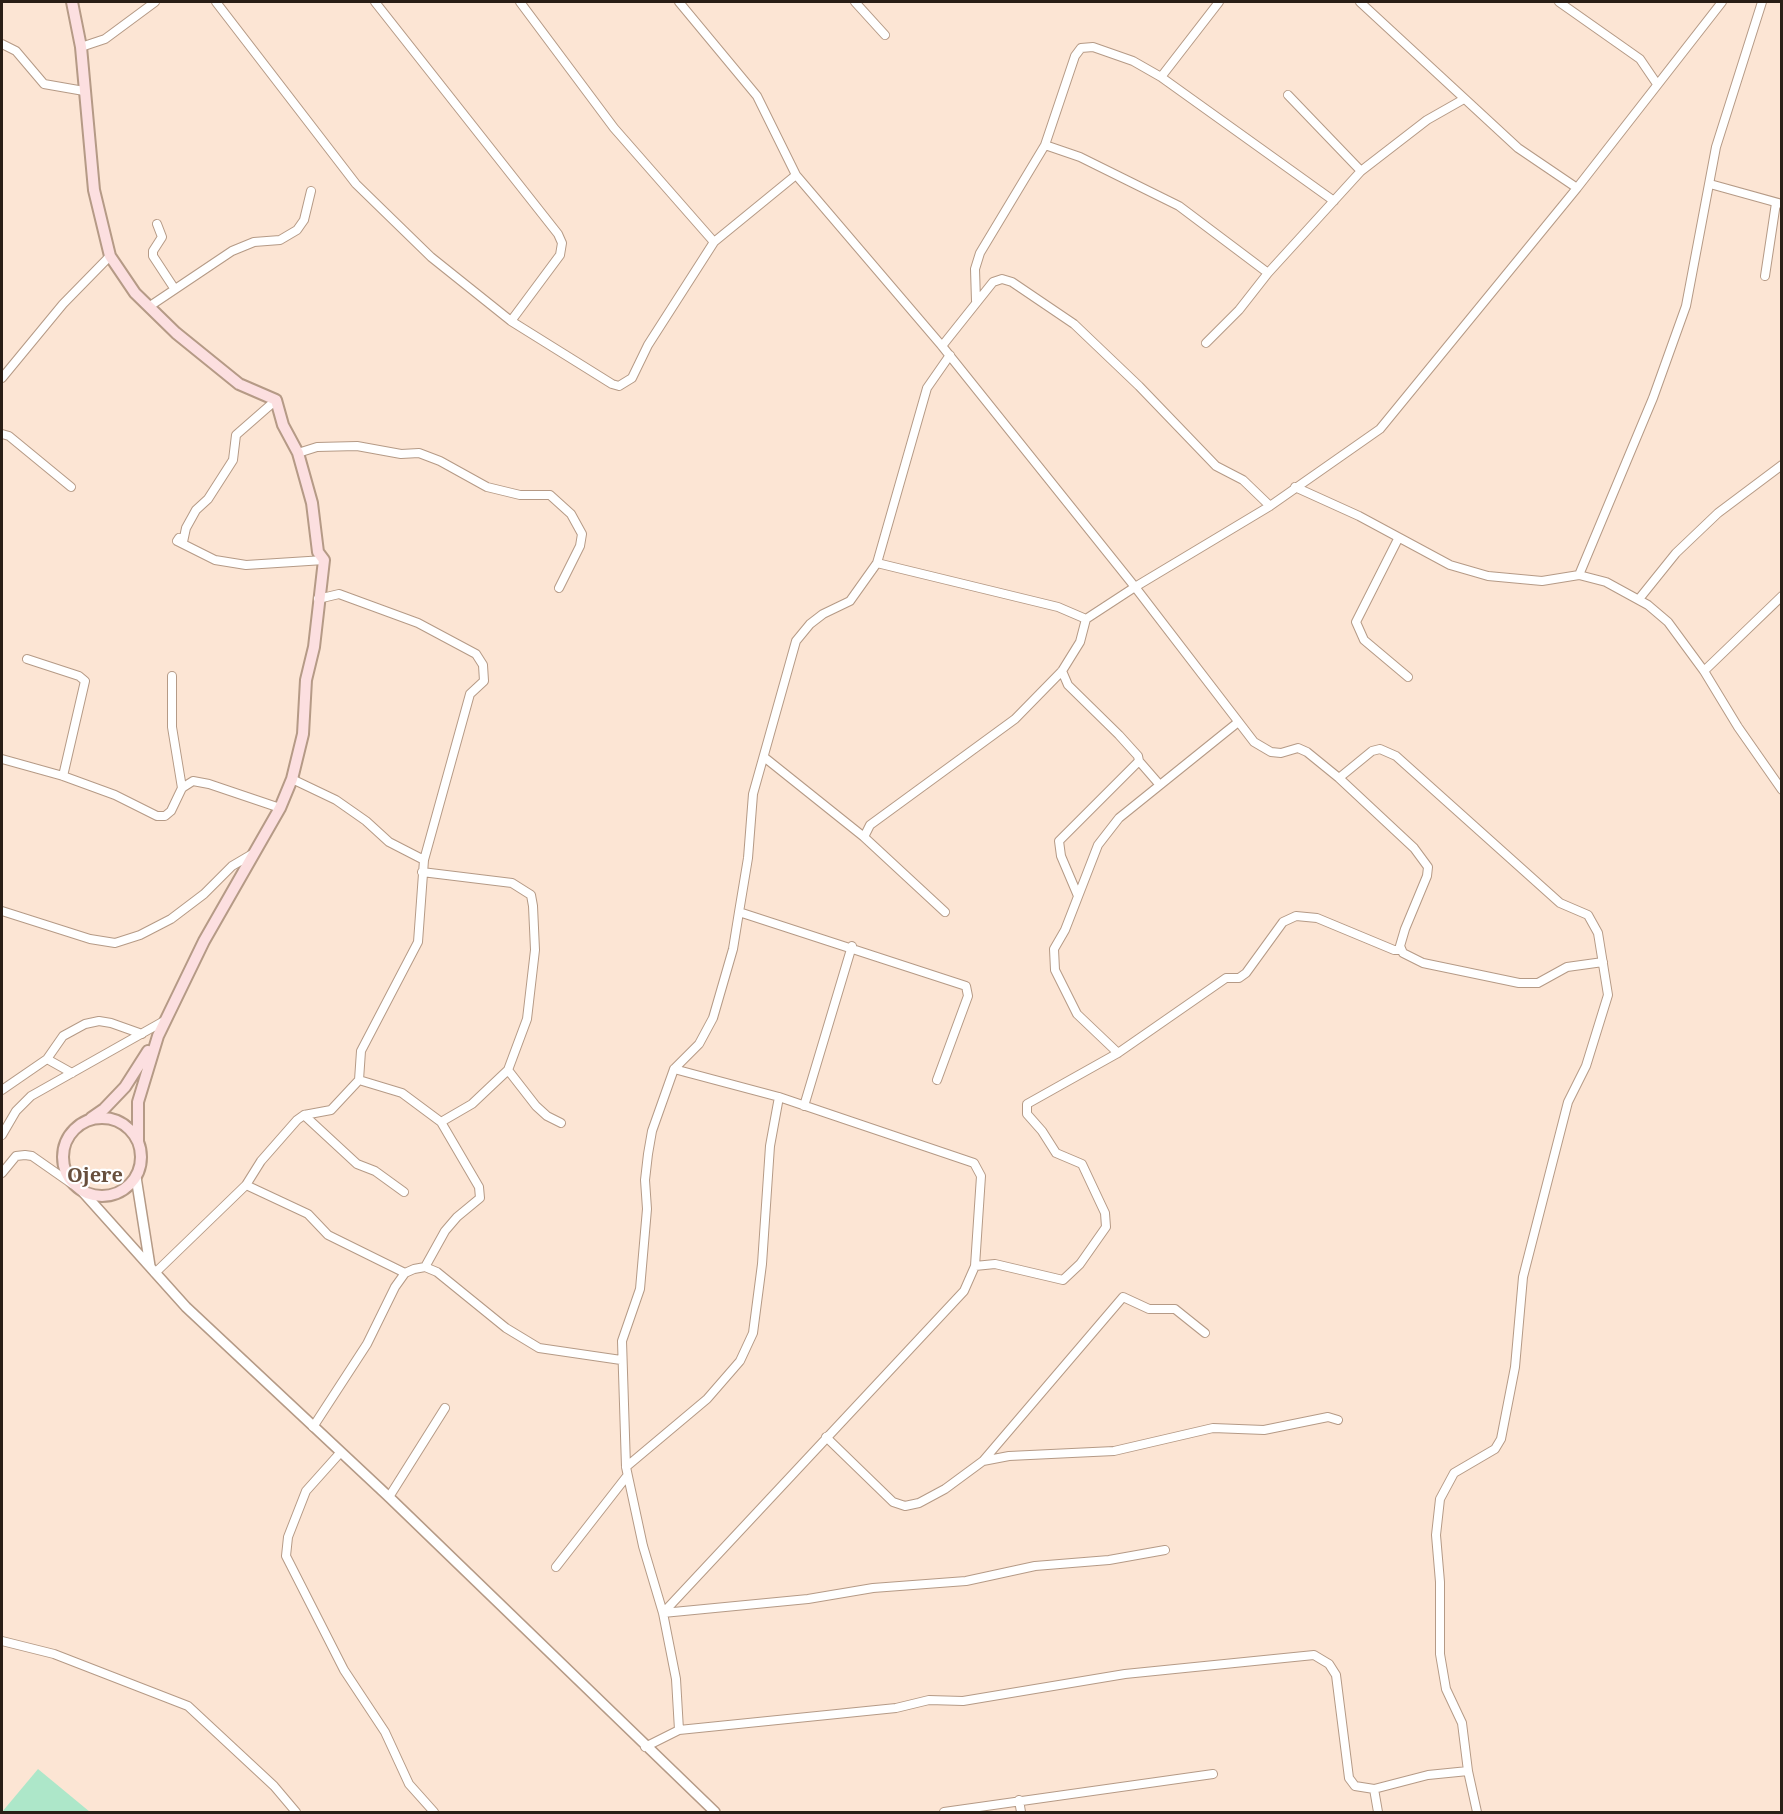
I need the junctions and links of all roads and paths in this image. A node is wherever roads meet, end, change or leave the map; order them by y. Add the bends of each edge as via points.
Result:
1 (72, 2) edge
2 (155, 2) edge
3 (216, 2) edge
4 (375, 2) edge
5 (520, 2) edge
6 (679, 2) edge
7 (855, 2) edge
8 (1219, 2) edge
9 (1360, 2) edge
10 (1559, 2) edge
11 (1722, 2) edge
12 (1762, 2) edge
13 (885, 35) dead end
14 (2, 44) edge
15 (81, 47) junction
16 (1161, 77) junction
17 (1657, 84) junction
18 (84, 91) junction
19 (1288, 95) dead end
20 (1464, 99) junction
21 (1045, 145) junction
22 (1361, 171) junction
23 (796, 175) junction
24 (1710, 184) junction
25 (1577, 188) junction
26 (311, 191) dead end
27 (1334, 201) junction
28 (1779, 203) edge
29 (157, 224) dead end
30 (714, 242) junction
31 (110, 256) junction
32 (1268, 273) junction
33 (1765, 276) dead end
34 (174, 288) junction
35 (975, 301) junction
36 (150, 306) junction
37 (511, 321) junction
38 (1206, 343) dead end
39 (942, 346) junction
40 (950, 355) junction
41 (2, 378) edge
42 (276, 400) junction
43 (2, 434) edge
44 (298, 453) junction
45 (1782, 465) edge
46 (71, 487) dead end
47 (1295, 487) junction
48 (1270, 506) junction
49 (1398, 538) junction
50 (324, 560) junction
51 (877, 563) junction
52 (1579, 575) junction
53 (1135, 586) junction
54 (559, 588) dead end
55 (1782, 596) edge
56 (318, 599) junction
57 (1639, 599) junction
58 (1086, 619) junction
59 (27, 659) dead end
60 (1062, 671) junction
61 (1704, 671) junction
62 (172, 676) dead end
63 (1408, 677) dead end
64 (1238, 723) junction
65 (764, 757) junction
66 (2, 759) edge
67 (1138, 761) junction
68 (63, 776) junction
69 (1339, 778) junction
70 (292, 779) junction
71 (1159, 784) junction
72 (182, 788) junction
73 (1782, 790) edge
74 (280, 808) junction
75 (864, 837) junction
76 (255, 853) junction
77 (424, 860) junction
78 (422, 872) junction
79 (1078, 896) junction
80 (2, 911) edge
81 (739, 912) junction
82 (945, 912) dead end
83 (852, 946) junction
84 (1401, 950) junction
85 (1603, 962) junction
86 (166, 1021) junction
87 (142, 1034) junction
88 (159, 1036) junction
89 (1118, 1053) junction
90 (47, 1059) junction
91 (674, 1069) junction
92 (508, 1070) junction
93 (72, 1073) junction
94 (358, 1080) junction
95 (937, 1080) dead end
96 (2, 1090) edge
97 (779, 1097) junction
98 (804, 1106) junction
99 (304, 1115) junction
100 (86, 1121) junction
101 (441, 1122) junction
102 (561, 1123) dead end
103 (2, 1135) edge
104 (138, 1141) junction
105 (2, 1173) edge
106 (136, 1177) junction
107 (72, 1184) junction
108 (246, 1185) junction
109 (82, 1191) junction
110 (404, 1192) dead end
111 (975, 1266) junction
112 (425, 1267) junction
113 (153, 1270) junction
114 (405, 1273) junction
115 (1205, 1333) dead end
116 (621, 1360) junction
117 (446, 1408) dead end
118 (1338, 1420) dead end
119 (313, 1428) junction
120 (826, 1437) junction
121 (340, 1453) junction
122 (983, 1461) junction
123 (626, 1467) junction
124 (627, 1476) junction
125 (389, 1497) junction
126 (1165, 1550) dead end
127 (556, 1567) dead end
128 (663, 1613) junction
129 (2, 1641) edge
130 (679, 1730) junction
131 (645, 1747) junction
132 (1468, 1771) junction
133 (1213, 1774) dead end
134 (1374, 1789) junction
135 (1019, 1800) junction
136 (296, 1812) edge
137 (434, 1812) edge
138 (715, 1812) edge
139 (944, 1812) edge
140 (1021, 1812) edge
141 (1378, 1812) edge
142 (1477, 1812) edge

1 - 15 main road
2 - 15 street via 105,39
3 - 37 street via 356,184 431,257
4 - 37 street via 562,243 560,255
5 - 30 street via 614,128
6 - 23 street via 757,96
7 - 13 street
8 - 16 street
9 - 20 street
10 - 17 street via 1640,59
11 - 17 street
12 - 24 street via 1716,147
14 - 18 street via 23,58 44,84
15 - 18 main road
16 - 21 street via 1132,61 1093,47 1081,48
16 - 27 street
17 - 25 street
18 - 31 main road via 94,190
19 - 22 street
20 - 22 street via 1427,120
20 - 25 street via 1518,148
21 - 32 street via 1080,157 1179,206
21 - 35 street via 980,253 975,269
22 - 27 street
23 - 30 street
23 - 39 street
24 - 28 street
24 - 52 street via 1686,306 1653,398
25 - 47 street via 1380,429
26 - 34 street via 304,220 289,236 232,250
27 - 32 street
28 - 33 street
29 - 34 street via 162,237 153,256
30 - 37 street via 626,383 619,386
31 - 36 main road via 135,293
31 - 41 street via 63,304
32 - 38 street
34 - 36 street
35 - 39 street
35 - 48 street via 993,282 1002,279 1074,324 1216,466 1243,480
36 - 42 main road via 176,333 239,384
39 - 40 street
40 - 51 street via 927,388
40 - 53 street
42 - 44 main road via 283,425
42 - 50 street via 236,435 233,460 208,500 196,510 183,542 180,538 177,541 214,560 246,565
43 - 46 street
44 - 50 main road via 312,503 318,552
44 - 54 street via 317,447 357,446 401,454 419,453 487,487 520,495 550,495 571,514 582,534
45 - 57 street via 1718,513 1676,553
47 - 48 street
47 - 49 street
48 - 53 street
49 - 52 street via 1450,565 1488,576 1542,580
49 - 63 street via 1356,622 1364,640
50 - 56 main road
51 - 58 street via 1058,607
51 - 65 street via 850,601 823,614 796,641
52 - 57 street via 1606,582
53 - 58 street
53 - 64 street
55 - 61 street
56 - 70 main road via 303,734
56 - 77 street via 339,594 397,615 476,654 483,665 484,681 470,694
57 - 61 street via 1668,622
58 - 60 street via 1080,642
59 - 68 street via 85,681
60 - 67 street via 1068,685 1119,735
60 - 75 street via 1015,719 870,825
61 - 73 street
62 - 72 street via 172,727
64 - 69 street via 1254,742 1272,752 1298,748
64 - 71 street
65 - 75 street
65 - 81 street via 753,794
66 - 68 street
67 - 71 street
67 - 79 street via 1059,841 1061,856
68 - 72 street via 157,816 171,811
69 - 84 street via 1414,848 1428,867
69 - 85 street via 1372,751 1380,749 1396,756 1560,903 1588,915 1598,933
70 - 74 main road
70 - 77 street via 344,805 388,842
71 - 79 street via 1119,818 1098,845
72 - 74 street via 193,781 209,783
74 - 76 main road
75 - 82 street
76 - 80 street via 224,873 171,919 140,936 115,943
76 - 86 main road via 204,941
77 - 78 street
78 - 92 street via 501,879 531,895 535,950 532,986 527,1019
78 - 94 street via 418,942 361,1051
79 - 89 street via 1054,949 1055,970 1077,1014
81 - 83 street
81 - 91 street via 714,1018 699,1044
83 - 95 street via 966,986 968,996
83 - 98 street
84 - 85 street via 1423,963 1519,982 1538,982 1567,967
84 - 89 street via 1317,918 1296,916 1283,922 1246,973 1239,978 1226,978
85 - 132 street via 1608,995 1586,1066 1568,1102 1523,1277 1515,1367 1501,1439 1495,1449 1454,1473 1440,1498 1436,1535 1440,1654 1446,1689 1462,1723
86 - 87 street
86 - 88 main road
87 - 90 street via 111,1023 85,1024 63,1036
87 - 93 street
88 - 100 main road via 125,1087
88 - 104 main road via 138,1102
89 - 111 street via 1026,1108 1056,1153 1082,1164 1106,1213 1106,1227 1080,1264 1063,1280 995,1264
90 - 93 street
90 - 96 street
91 - 97 street
91 - 116 street via 652,1131 645,1180 647,1209 640,1289 622,1341
92 - 101 street via 472,1104
92 - 102 street via 536,1106
93 - 103 street via 32,1096 16,1111
94 - 99 street via 331,1110
94 - 101 street via 402,1093
97 - 98 street
97 - 123 street via 770,1146 753,1333 740,1361 707,1399
98 - 111 street via 974,1163 981,1176
99 - 108 street via 281,1136
99 - 110 street via 357,1164 375,1171
100 - 104 main road via 110,1119 131,1131
100 - 107 main road via 75,1128 63,1149 63,1162
101 - 112 street via 482,1194 445,1231
104 - 106 main road via 141,1165
105 - 107 street via 16,1156 32,1156
106 - 109 main road via 118,1193 106,1196
106 - 113 street
107 - 109 main road
108 - 113 street
108 - 114 street via 308,1214 328,1235
109 - 113 street
111 - 120 street via 963,1292
112 - 114 street
112 - 116 street via 539,1348
113 - 119 street via 186,1307
114 - 119 street via 367,1344
115 - 122 street via 1175,1309 1149,1308 1123,1297
116 - 123 street
117 - 125 street
118 - 122 street via 1328,1417 1264,1430 1214,1428 1114,1451 1009,1456
119 - 121 street
120 - 122 street via 893,1502 905,1506 945,1489
120 - 128 street
121 - 125 street
121 - 137 street via 306,1491 288,1537 286,1556 344,1670 384,1732 409,1784
123 - 124 street
124 - 127 street
124 - 128 street
125 - 131 street
126 - 128 street via 1109,1560 1035,1566 966,1581
128 - 130 street via 676,1679
129 - 136 street via 54,1654 188,1706 274,1786
130 - 131 street
130 - 134 street via 896,1708 929,1700 963,1701 1125,1674 1314,1655 1329,1664 1336,1676 1349,1778 1355,1786
131 - 138 street
132 - 134 street via 1428,1775
132 - 142 street
133 - 135 street
134 - 141 street
135 - 139 street
135 - 140 street

